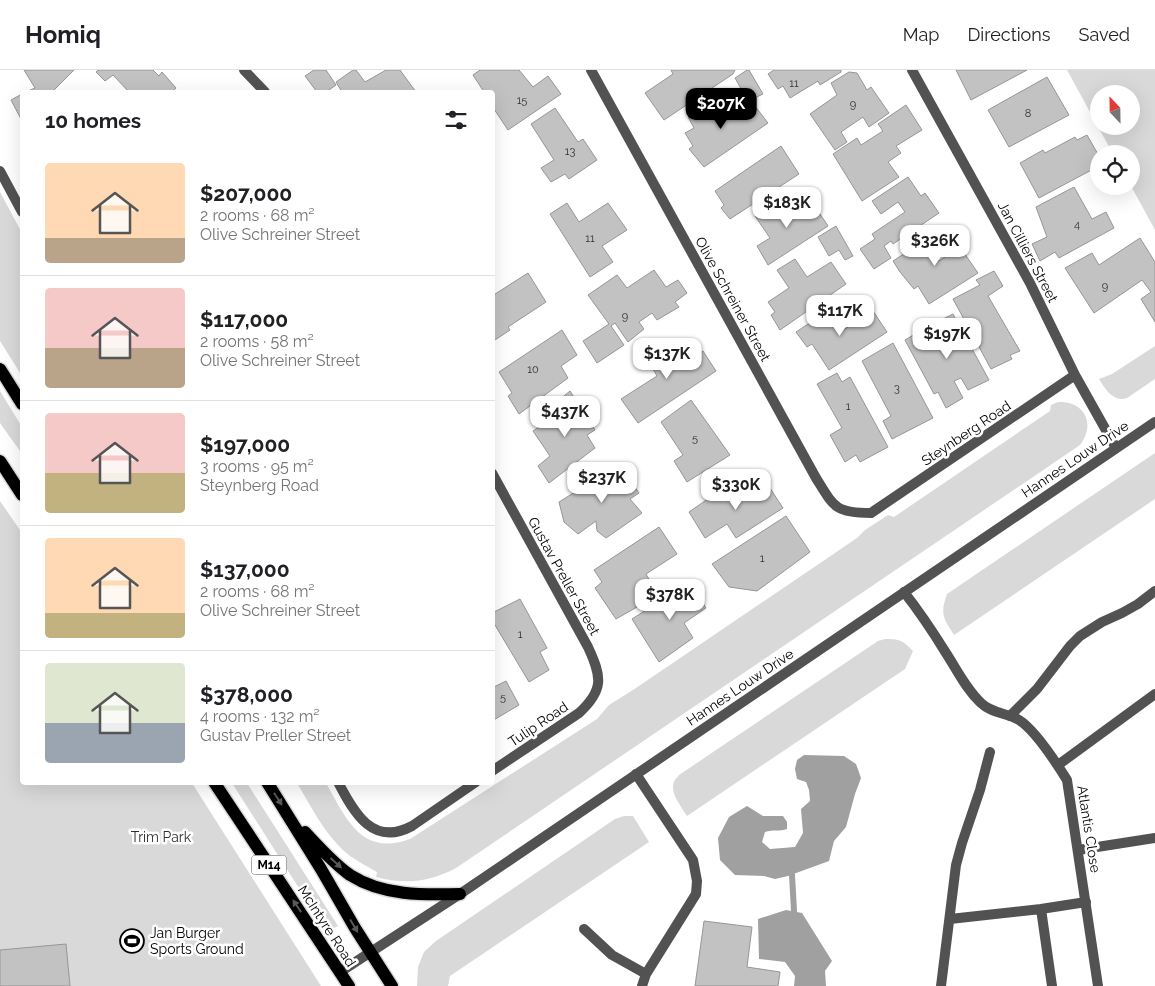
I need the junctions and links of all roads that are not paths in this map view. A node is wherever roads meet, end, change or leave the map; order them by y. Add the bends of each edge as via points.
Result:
1 (244, 70) edge
2 (591, 70) edge
3 (912, 70) edge
4 (263, 90) edge
5 (0, 171) edge
6 (20, 208) edge
7 (0, 369) edge
8 (1075, 374) junction
9 (20, 401) edge
10 (1155, 422) edge
11 (1116, 448) junction
12 (0, 461) edge
13 (495, 478) edge
14 (20, 492) edge
15 (871, 513) joint
16 (1155, 591) edge
17 (904, 592) junction
18 (1155, 694) edge
19 (595, 695) joint
20 (1010, 716) junction
21 (990, 752) dead end
22 (1058, 765) junction
23 (495, 770) edge
24 (636, 774) junction
25 (216, 785) edge
26 (269, 785) edge
27 (340, 785) edge
28 (472, 785) edge
29 (289, 816) junction
30 (1155, 838) edge
31 (1078, 850) junction
32 (460, 894) junction
33 (1086, 902) junction
34 (1041, 909) junction
35 (950, 919) junction
36 (584, 929) dead end
37 (371, 952) junction
38 (340, 972) junction
39 (646, 974) junction
40 (348, 986) edge
41 (392, 986) edge
42 (642, 986) edge
43 (941, 986) edge
44 (1052, 986) edge
45 (1098, 986) edge

1 - 4 street
2 - 15 street, Olive Schreiner Street via 826,494 837,508 845,512
3 - 8 street, Jan Cilliers Street via 1030,283
5 - 6 street
7 - 9 main road
8 - 11 street, Jan Cilliers Street
8 - 15 street, Steynberg Road
10 - 11 street, Hannes Louw Drive
11 - 17 street, Hannes Louw Drive
12 - 14 main road
13 - 19 street, Gustav Preller Street via 595,662 598,672
16 - 20 street via 1080,636 1037,689
17 - 20 street, Atlantis Close via 968,689 982,705
17 - 24 street, Hannes Louw Drive
18 - 22 street
19 - 23 street, Tulip Road via 579,713
20 - 22 street, Atlantis Close via 1029,728
21 - 35 street via 956,865
22 - 31 street, Atlantis Close via 1067,780
24 - 32 street, Hannes Louw Drive
24 - 39 street via 693,860 697,881 696,894
38 -> 25 main road, McIntyre Road / M14
26 -> 29 main road, McIntyre Road
27 - 28 street via 366,824 375,830 388,832 412,826
29 -> 32 main road via 336,863 360,880 386,890
29 -> 37 main road, McIntyre Road
30 - 31 street
31 - 33 street, Atlantis Close
32 - 37 street, Hannes Louw Drive
33 - 34 street
33 - 45 street, Atlantis Close
34 - 35 street
34 - 44 street
35 - 43 street
36 - 39 street via 612,955
37 - 38 street, Hannes Louw Drive
37 - 41 main road, McIntyre Road
38 - 40 main road, McIntyre Road / M14
39 - 42 street

